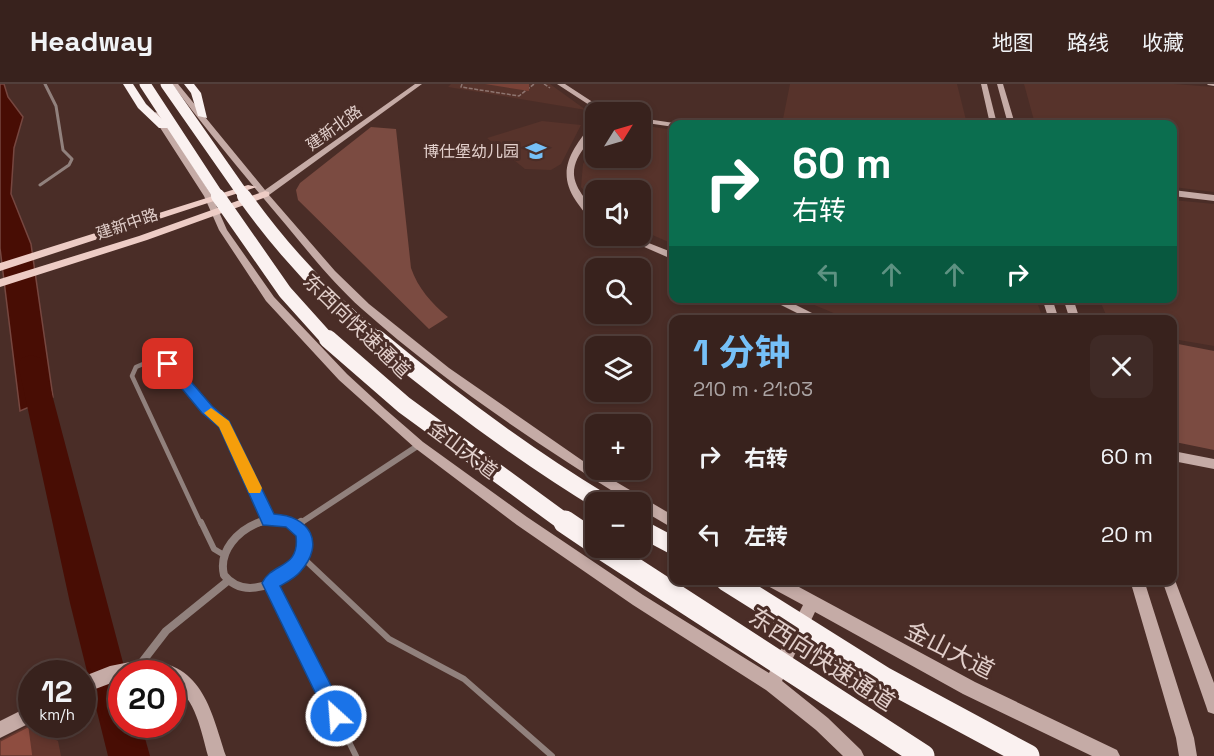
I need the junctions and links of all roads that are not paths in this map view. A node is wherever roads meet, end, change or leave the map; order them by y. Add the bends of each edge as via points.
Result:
1 (45, 84) edge
2 (128, 84) edge
3 (144, 84) edge
4 (166, 84) edge
5 (175, 84) edge
6 (189, 84) edge
7 (407, 84) edge
8 (419, 84) edge
9 (560, 84) edge
10 (984, 84) edge
11 (1000, 84) edge
12 (588, 102) edge
13 (203, 116) junction
14 (993, 120) edge
15 (1011, 120) edge
16 (651, 122) edge
17 (669, 124) edge
18 (163, 126) junction
19 (585, 137) edge
20 (40, 184) dead end
21 (261, 190) junction
22 (1177, 193) edge
23 (1214, 198) edge
24 (212, 206) junction
25 (585, 206) edge
26 (649, 246) edge
27 (669, 254) edge
28 (0, 267) edge
29 (0, 283) edge
30 (783, 303) edge
31 (810, 315) edge
32 (419, 445) junction
33 (1177, 457) edge
34 (1214, 464) edge
35 (586, 492) edge
36 (269, 520) junction
37 (669, 520) edge
38 (297, 525) junction
39 (651, 533) edge
40 (585, 536) edge
41 (669, 544) edge
42 (224, 555) junction
43 (301, 556) junction
44 (617, 558) edge
45 (229, 580) junction
46 (270, 583) junction
47 (735, 585) edge
48 (779, 585) edge
49 (1139, 585) edge
50 (1171, 585) edge
51 (811, 604) junction
52 (143, 660) edge
53 (186, 683) edge
54 (772, 684) junction
55 (1211, 691) edge
56 (1214, 706) edge
57 (18, 720) edge
58 (0, 730) edge
59 (218, 756) edge
60 (356, 756) edge
61 (552, 756) edge
62 (855, 756) edge
63 (923, 756) edge
64 (1029, 756) edge
65 (1111, 756) edge
66 (1188, 756) edge

1 - 20 lane via 56,106 63,150 72,159
2 - 18 highway via 142,106
3 - 18 main road, 金山大道
3 - 40 highway, 东西向快速通道, bridge via 251,244 319,330 399,401 540,507
4 - 35 highway, 东西向快速通道, bridge via 267,228 348,315 429,382
5 - 13 main road
6 - 13 highway
7 - 21 main road, 建新北路
8 - 21 main road, 建新北路
9 - 12 main road
10 - 14 main road
11 - 15 main road
13 - 21 main road
16 - 17 main road
18 - 24 main road, 金山大道
19 - 25 main road via 569,170 575,194
21 - 24 main road, 建新中路
21 - 37 main road via 332,273 406,341 579,464
22 - 23 main road
24 - 28 main road, 建新中路
24 - 29 main road, 建新中路 via 143,238
24 - 32 main road, 金山大道 via 223,230 270,299 343,377
26 - 27 main road
30 - 31 main road
32 - 38 street
32 - 54 main road, 金山大道 via 628,593
33 - 34 main road
36 - 38 street
36 - 42 street via 241,532
36 - 42 lane via 225,424 207,410 168,364 155,359 136,367 132,376 214,549
38 - 43 street via 305,544
39 - 41 highway
42 - 45 street via 223,572
43 - 46 street via 293,568
43 - 61 lane via 389,639 464,678
44 - 63 highway, 东西向快速通道, bridge
45 - 46 street via 252,588
45 - 52 street via 166,632
46 - 60 lane
47 - 64 highway, 东西向快速通道, bridge via 885,679
48 - 51 main road, 金山大道
49 - 66 main road
50 - 55 main road
51 - 54 main road
51 - 65 main road, 金山大道 via 969,688
53 - 59 main road via 199,704
54 - 62 main road, 金山大道
55 - 56 main road
57 - 58 main road

